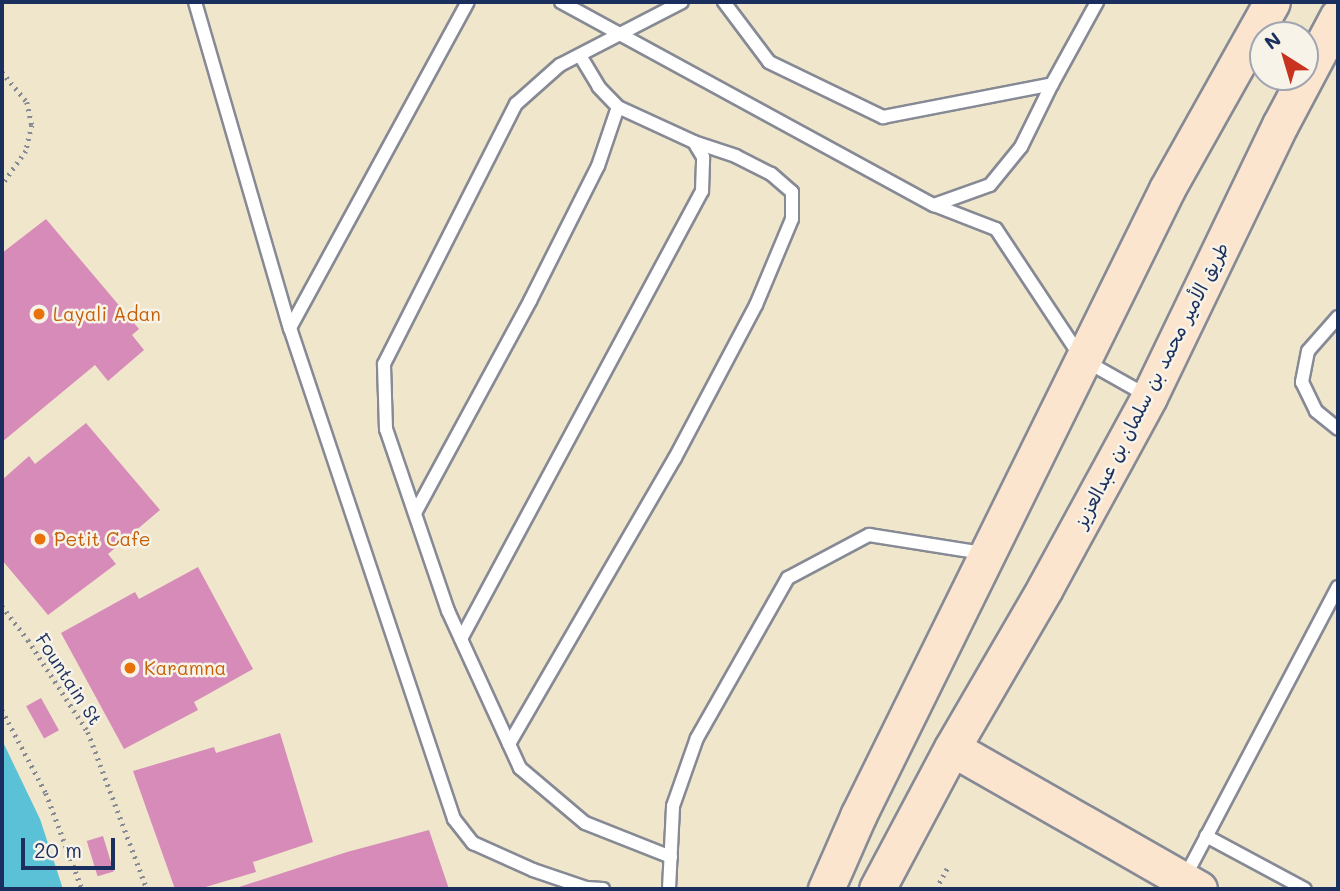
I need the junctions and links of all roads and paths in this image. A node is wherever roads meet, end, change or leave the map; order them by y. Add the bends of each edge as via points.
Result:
1 (195, 2) edge
2 (468, 2) edge
3 (561, 2) edge
4 (682, 2) edge
5 (724, 2) edge
6 (1097, 2) edge
7 (1272, 2) edge
8 (1338, 16) edge
9 (622, 35) junction
10 (580, 55) junction
11 (2, 72) edge
12 (1052, 84) junction
13 (618, 107) junction
14 (694, 142) junction
15 (2, 185) edge
16 (934, 205) junction
17 (1338, 317) edge
18 (290, 328) junction
19 (1082, 359) junction
20 (1149, 397) junction
21 (1338, 429) edge
22 (415, 513) junction
23 (987, 553) junction
24 (1338, 587) edge
25 (2, 606) edge
26 (461, 639) junction
27 (2, 710) edge
28 (509, 744) junction
29 (952, 748) junction
30 (1206, 836) junction
31 (671, 857) junction
32 (948, 866) dead end
33 (1191, 885) edge
34 (82, 889) edge
35 (147, 889) edge
36 (603, 889) edge
37 (669, 889) edge
38 (826, 889) edge
39 (877, 889) edge
40 (936, 889) edge
41 (1305, 889) edge

1 - 18 lane
2 - 18 lane
3 - 9 lane
4 - 9 lane
5 - 12 lane via 769,62 883,117
6 - 12 lane
7 - 19 street via 1167,189
8 - 20 street, طريق الأمير محمد بن سلمان بن عبدالعزيز via 1280,125
9 - 10 lane
9 - 16 lane
10 - 13 lane via 599,87
10 - 22 lane via 560,65 516,104 384,365 386,429
11 - 15 path via 27,102 32,125 26,151
12 - 16 lane via 1021,146 990,185
13 - 14 lane
13 - 22 lane via 598,166
14 - 26 lane via 703,157 702,191
14 - 28 lane via 771,174 792,192 792,219 757,305 675,458
16 - 19 lane via 996,229
17 - 21 lane via 1308,351 1302,382 1316,411
18 - 36 lane via 454,819 473,842 533,870
19 - 20 lane
19 - 23 street
20 - 29 street, طريق الأمير محمد بن سلمان بن عبدالعزيز
22 - 26 lane
23 - 31 lane via 869,535 788,578 697,738 673,806
23 - 38 street
24 - 30 lane
25 - 35 path, Fountain St via 88,732
26 - 28 lane
27 - 34 path via 46,793
28 - 31 lane via 520,768 585,823
29 - 33 street
29 - 39 street, طريق الأمير محمد بن سلمان بن عبدالعزيز
30 - 33 lane
30 - 41 lane
31 - 37 lane
32 - 40 path

